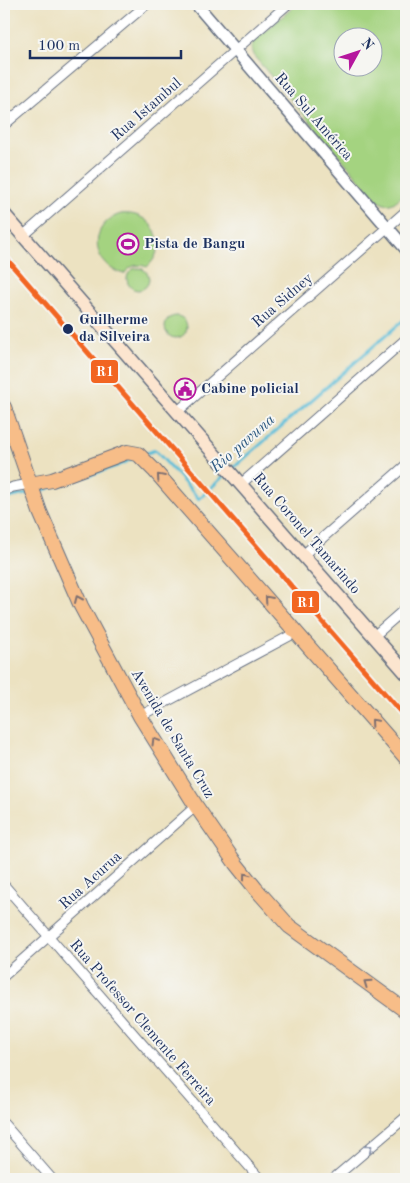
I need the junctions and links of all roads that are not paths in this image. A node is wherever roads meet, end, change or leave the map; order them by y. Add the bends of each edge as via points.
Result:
1 (147, 4) edge
2 (196, 4) edge
3 (288, 4) edge
4 (236, 50) junction
5 (4, 126) edge
6 (406, 211) edge
7 (4, 214) edge
8 (388, 227) junction
9 (23, 236) junction
10 (406, 249) edge
11 (406, 339) edge
12 (4, 408) edge
13 (177, 412) junction
14 (406, 466) edge
15 (30, 484) junction
16 (241, 484) junction
17 (4, 491) edge
18 (303, 556) junction
19 (406, 608) edge
20 (297, 632) junction
21 (374, 636) junction
22 (406, 673) edge
23 (140, 716) junction
24 (406, 758) edge
25 (196, 806) junction
26 (4, 885) edge
27 (49, 936) junction
28 (4, 976) edge
29 (406, 1011) edge
30 (406, 1117) edge
31 (4, 1124) edge
32 (52, 1179) edge
33 (260, 1179) edge
34 (333, 1179) edge

1 - 5 street
2 - 4 street, Rua Sul América
3 - 4 street, Rua Istambul
4 - 8 street, Rua Sul América
4 - 9 street, Rua Istambul
6 - 8 street, Rua Sidney
7 - 9 main road, Rua Coronel Tamarindo
8 - 10 street, Rua Sul América
8 - 13 street, Rua Sidney
9 - 13 main road, Rua Coronel Tamarindo
11 - 16 street
12 - 15 main road, Avenida de Santa Cruz
13 - 16 main road, Rua Coronel Tamarindo
14 - 18 street
15 - 17 street
20 -> 15 main road via 138,454 127,452 52,480
23 -> 15 main road, Avenida de Santa Cruz via 81,606
16 - 18 main road, Rua Coronel Tamarindo
18 - 21 main road, Rua Coronel Tamarindo
19 - 21 street
20 - 23 street
24 -> 20 main road
21 - 22 main road, Rua Coronel Tamarindo
25 -> 23 main road, Avenida de Santa Cruz
25 - 27 street, Rua Acurua
29 -> 25 main road, Avenida de Santa Cruz via 288,926 236,864
26 - 27 street, Rua Professor Clemente Ferreira
27 - 28 street, Rua Acurua
27 - 33 street, Rua Professor Clemente Ferreira
34 -> 30 street
31 - 32 street

